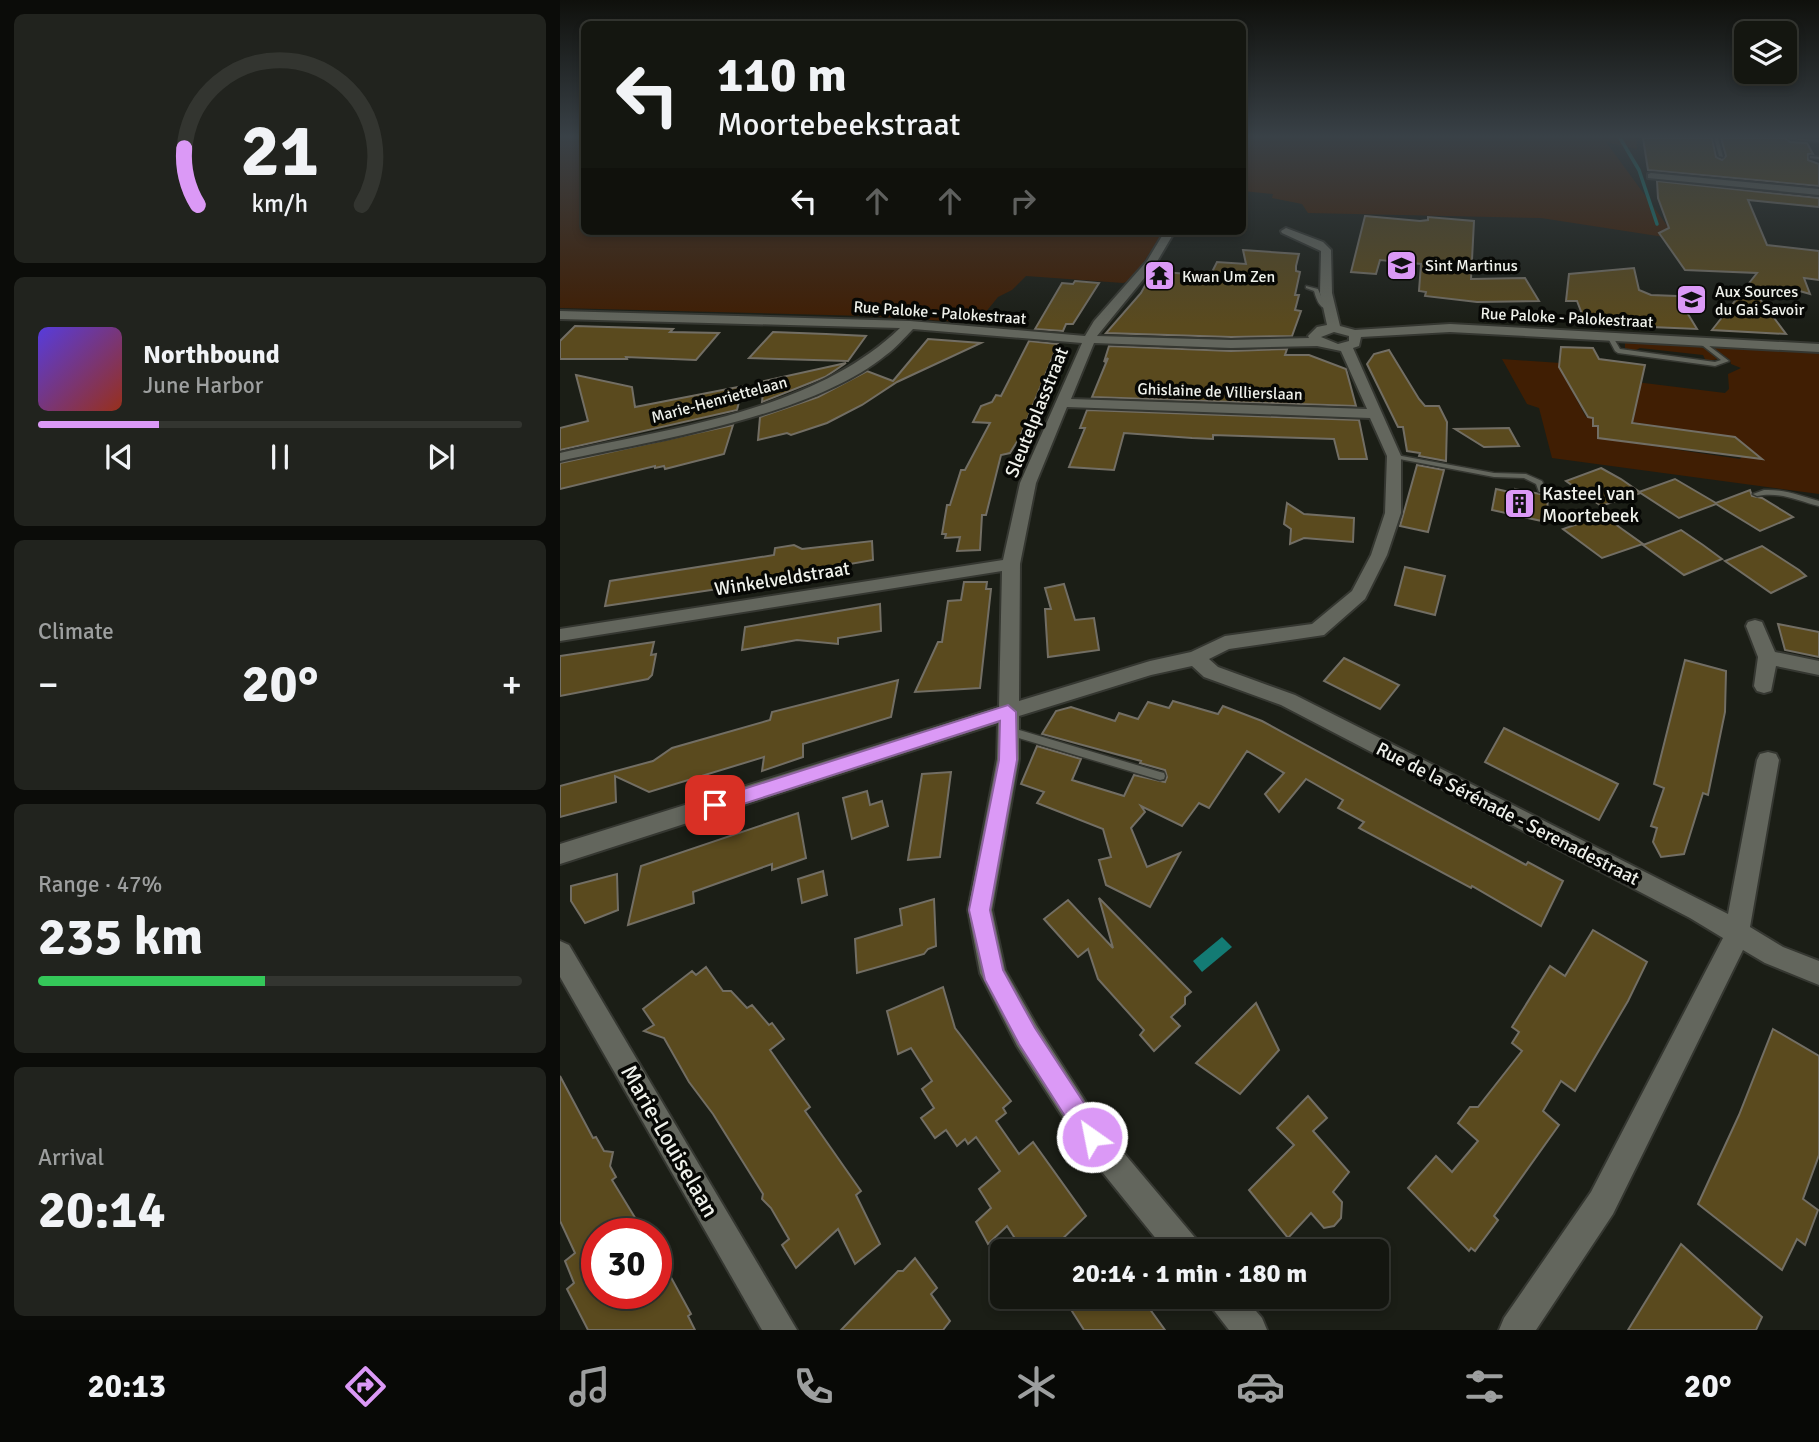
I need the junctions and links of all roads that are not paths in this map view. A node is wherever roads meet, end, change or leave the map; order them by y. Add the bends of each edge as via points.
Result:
1 (1286, 231) dead end
2 (1168, 235) edge
3 (1308, 288) dead end
4 (1330, 309) junction
5 (562, 316) edge
6 (909, 325) junction
7 (1334, 328) junction
8 (1090, 338) junction
9 (1611, 338) junction
10 (1350, 341) junction
11 (1700, 341) junction
12 (1318, 342) junction
13 (1819, 348) edge
14 (1060, 403) junction
15 (1377, 414) junction
16 (1394, 456) junction
17 (560, 457) edge
18 (1542, 490) dead end
19 (1757, 494) dead end
20 (1819, 504) edge
21 (1011, 564) junction
22 (1755, 626) dead end
23 (560, 635) edge
24 (1768, 657) junction
25 (1196, 658) junction
26 (1819, 668) edge
27 (1764, 686) dead end
28 (1009, 721) junction
29 (1768, 760) dead end
30 (1160, 776) dead end
31 (560, 854) edge
32 (1737, 933) junction
33 (560, 953) edge
34 (1819, 973) edge
35 (1176, 1239) edge
36 (1233, 1309) edge
37 (780, 1330) edge
38 (1250, 1330) edge
39 (1516, 1330) edge

1 - 4 street via 1325,250
2 - 8 street via 1152,263
3 - 4 lane via 1316,290 1321,304
4 - 7 street
5 - 6 street, Rue Paloke - Palokestraat
6 - 8 street, Rue Paloke - Palokestraat
6 - 17 street, Marie-Henriettelaan via 862,367 800,395 752,412
7 - 10 street, Rue Paloke - Palokestraat
7 - 12 street via 1316,332
8 - 12 street, Rue Paloke - Palokestraat via 1231,344
8 - 14 street, Sleutelplasstraat
9 - 10 street, Rue Paloke - Palokestraat via 1450,328
9 - 11 street, Rue Paloke - Palokestraat
9 - 11 lane via 1618,351 1715,364 1726,361
10 - 12 street, Rue Paloke - Palokestraat via 1330,347
10 - 15 street
11 - 13 street, Rue Paloke - Palokestraat
14 - 15 street, Ghislaine de Villierslaan
14 - 21 street, Sleutelplasstraat via 1028,483
15 - 16 street
16 - 18 lane via 1494,475 1526,476
16 - 25 street via 1392,513 1359,596 1317,630 1225,643
19 - 20 lane
21 - 23 street, Winkelveldstraat
21 - 28 street, Sleutelplasstraat
22 - 24 street
24 - 26 street
24 - 27 street
25 - 28 street via 1150,668
25 - 32 street, Rue de la Sérénade - Serenadestraat via 1211,672 1288,700
28 - 30 lane
28 - 31 street
28 - 35 street via 1008,760 979,910 993,973 1092,1137
29 - 32 street
32 - 34 street, Rue de la Sérénade - Serenadestraat via 1774,955
32 - 39 street via 1602,1203
33 - 37 street, Marie-Louiselaan
36 - 38 street

